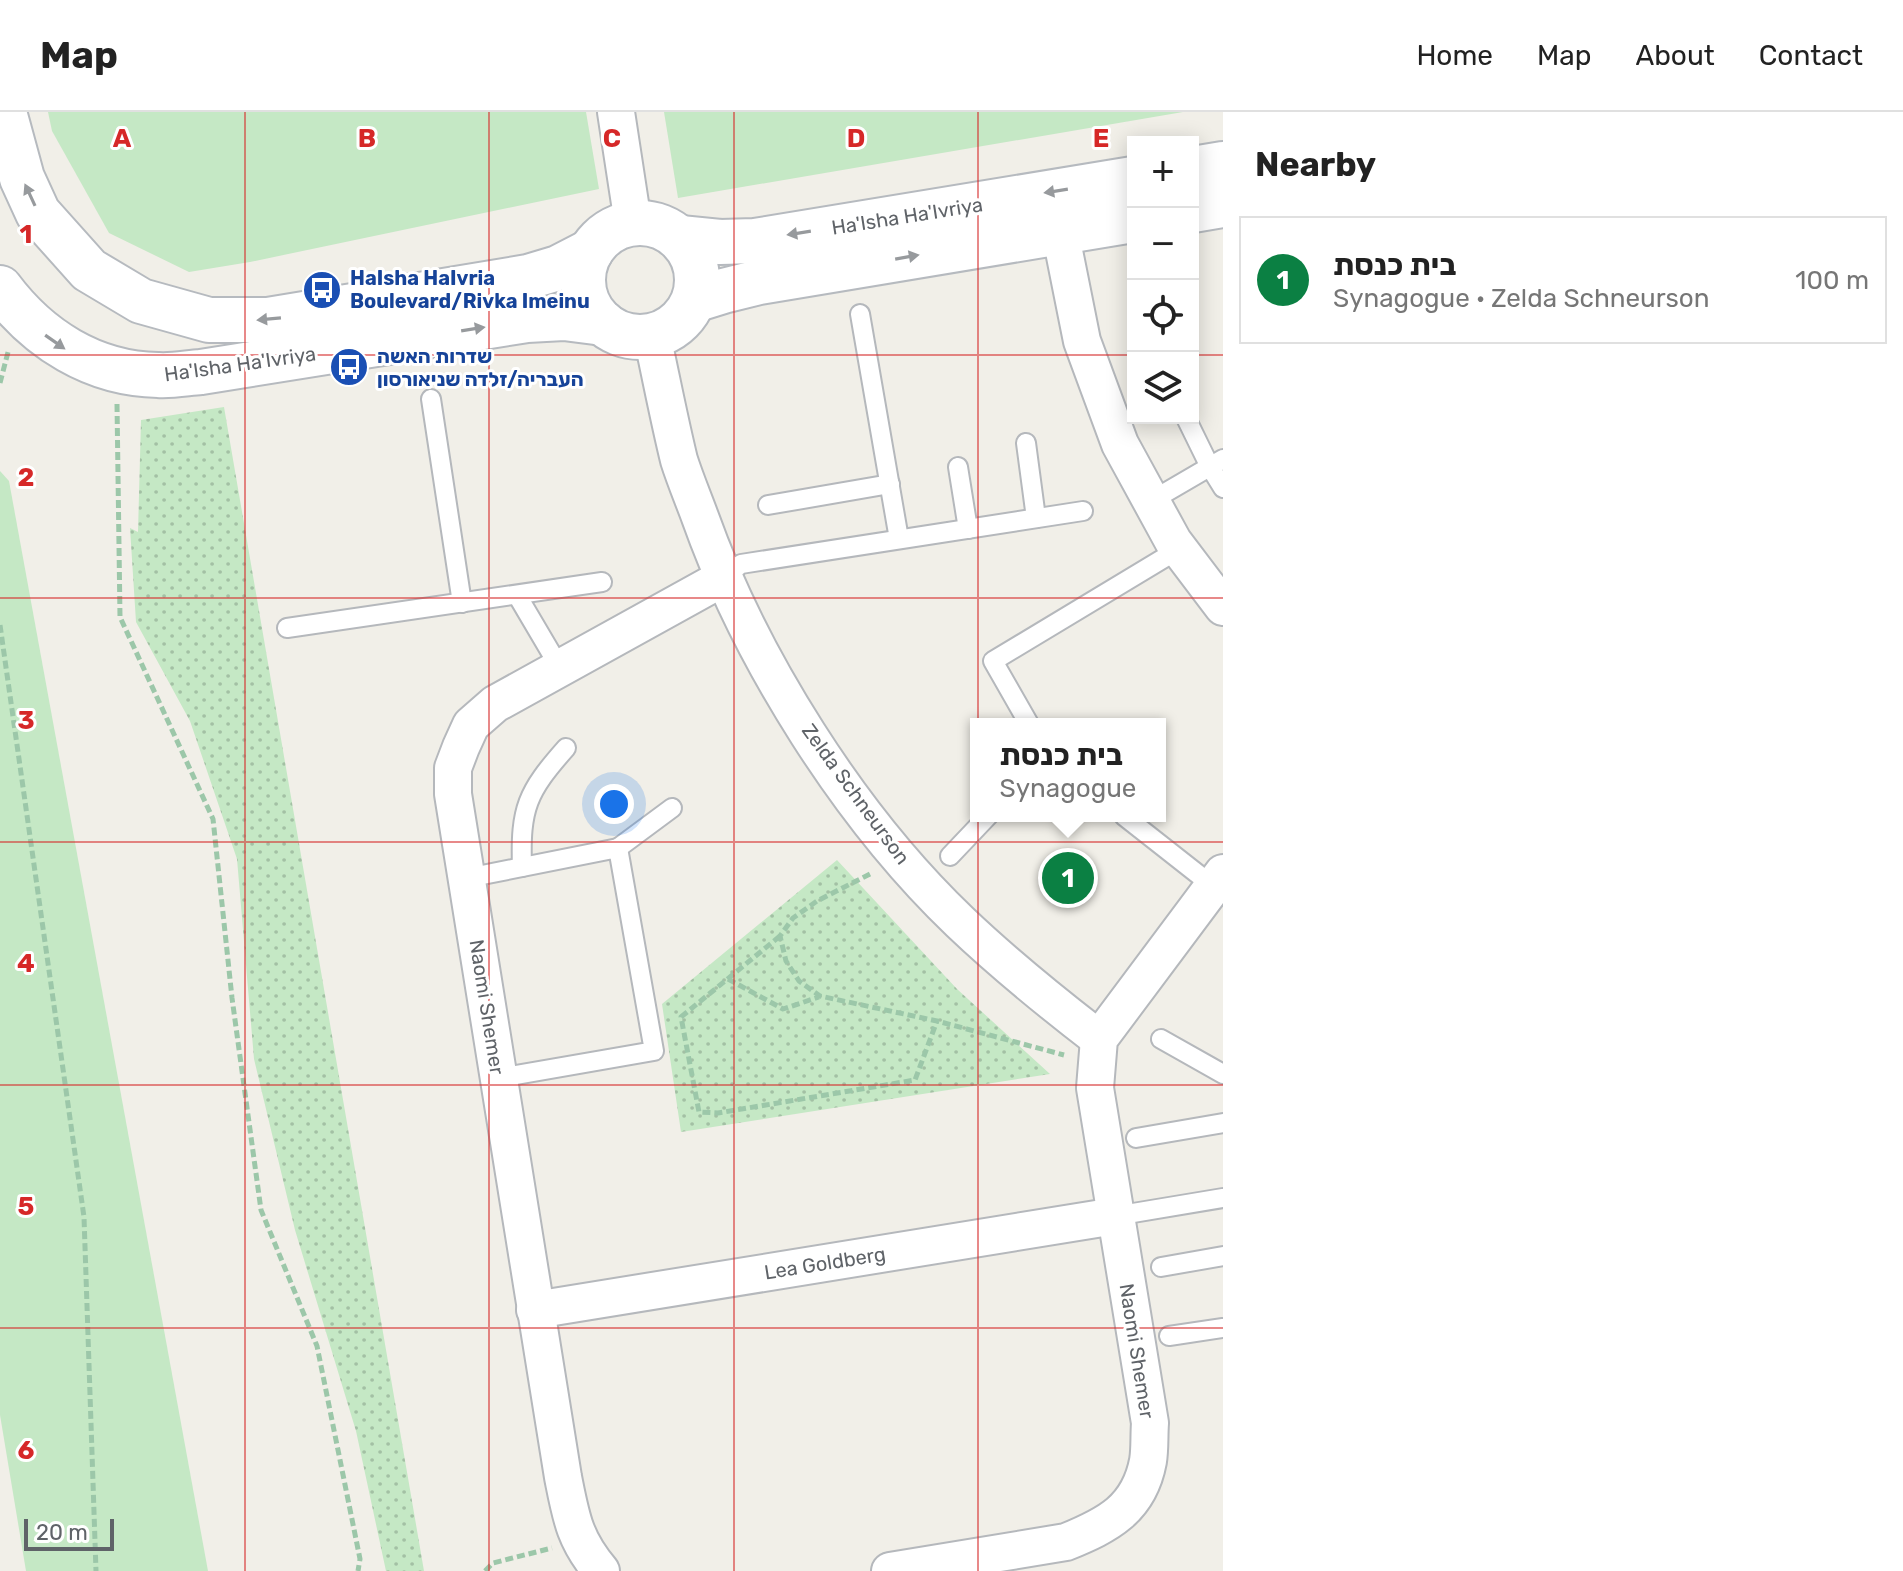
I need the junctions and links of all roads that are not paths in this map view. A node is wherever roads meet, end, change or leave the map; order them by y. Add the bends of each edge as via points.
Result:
1 (4, 112) edge
2 (616, 112) edge
3 (1223, 164) edge
4 (1199, 168) edge
5 (1127, 180) edge
6 (1223, 205) edge
7 (1199, 209) edge
8 (1127, 221) edge
9 (633, 223) junction
10 (1060, 231) junction
11 (680, 238) junction
12 (591, 251) junction
13 (0, 288) edge
14 (694, 300) junction
15 (860, 314) dead end
16 (603, 323) junction
17 (652, 336) junction
18 (431, 399) dead end
19 (1190, 424) edge
20 (1026, 443) dead end
21 (1216, 463) edge
22 (958, 467) dead end
23 (890, 484) junction
24 (1223, 488) edge
25 (1151, 501) junction
26 (768, 505) dead end
27 (1083, 511) dead end
28 (1036, 518) junction
29 (968, 529) junction
30 (899, 539) junction
31 (1179, 549) junction
32 (723, 578) junction
33 (602, 582) dead end
34 (517, 595) junction
35 (462, 603) junction
36 (1223, 607) edge
37 (287, 628) dead end
38 (560, 668) junction
39 (1026, 718) edge
40 (566, 748) dead end
41 (672, 808) dead end
42 (982, 822) edge
43 (1133, 822) edge
44 (618, 848) junction
45 (950, 856) dead end
46 (522, 867) junction
47 (467, 878) junction
48 (1218, 879) edge
49 (1161, 1039) dead end
50 (1097, 1052) junction
51 (1223, 1074) edge
52 (499, 1078) junction
53 (1223, 1123) edge
54 (1136, 1138) dead end
55 (1223, 1198) edge
56 (1115, 1216) junction
57 (1223, 1256) edge
58 (1161, 1267) dead end
59 (535, 1310) junction
60 (1223, 1328) edge
61 (1169, 1336) dead end
62 (601, 1571) edge
63 (890, 1571) edge

12 -> 1 street, Ha'Isha Ha'Ivriya via 528,277 268,320 209,320 141,301 89,270 38,213
2 - 9 street
3 - 4 street
5 -> 11 street, Ha'Isha Ha'Ivriya via 755,241
6 - 7 street
8 - 10 street, Ha'Isha Ha'Ivriya
9 - 11 street via 666,228
9 - 12 street via 602,237
14 -> 10 street, Ha'Isha Ha'Ivriya via 759,282
10 - 25 street via 1082,341 1120,444
11 - 14 street via 696,267
12 - 16 street via 584,289
13 -> 16 street, Ha'Isha Ha'Ivriya via 19,313 76,356 116,371 158,376 527,320
14 - 17 street via 670,329
15 - 23 lane
16 - 17 street via 618,332
17 - 32 street, Zelda Schneurson via 680,463
18 - 35 lane
19 - 21 lane
20 - 28 lane
21 - 24 lane
21 - 25 lane
22 - 29 lane
23 - 26 lane
23 - 30 lane
25 - 31 street
27 - 28 lane
28 - 29 lane
29 - 30 lane
30 - 32 lane via 741,564
31 - 36 street
31 - 39 lane via 993,661
32 - 38 street, Naomi Shemer
32 - 50 street, Zelda Schneurson via 792,706 901,858
33 - 34 lane
34 - 35 lane
34 - 38 lane
35 - 37 lane
38 - 47 street, Naomi Shemer via 495,704 471,725 461,747 453,768 453,794
40 - 46 lane via 527,802
41 - 44 lane
42 - 45 lane
43 - 48 lane
44 - 46 lane
44 - 52 lane via 654,1051
46 - 47 lane
47 - 52 street, Naomi Shemer
48 - 50 street
49 - 51 lane
50 - 56 street, Naomi Shemer via 1095,1088
52 - 59 street, Naomi Shemer
53 - 54 lane
55 - 56 lane
56 - 59 street, Lea Goldberg
56 - 63 street, Naomi Shemer via 1150,1423 1140,1488 1119,1515 1066,1542
57 - 58 lane
59 - 62 street, Naomi Shemer via 573,1526
60 - 61 lane

